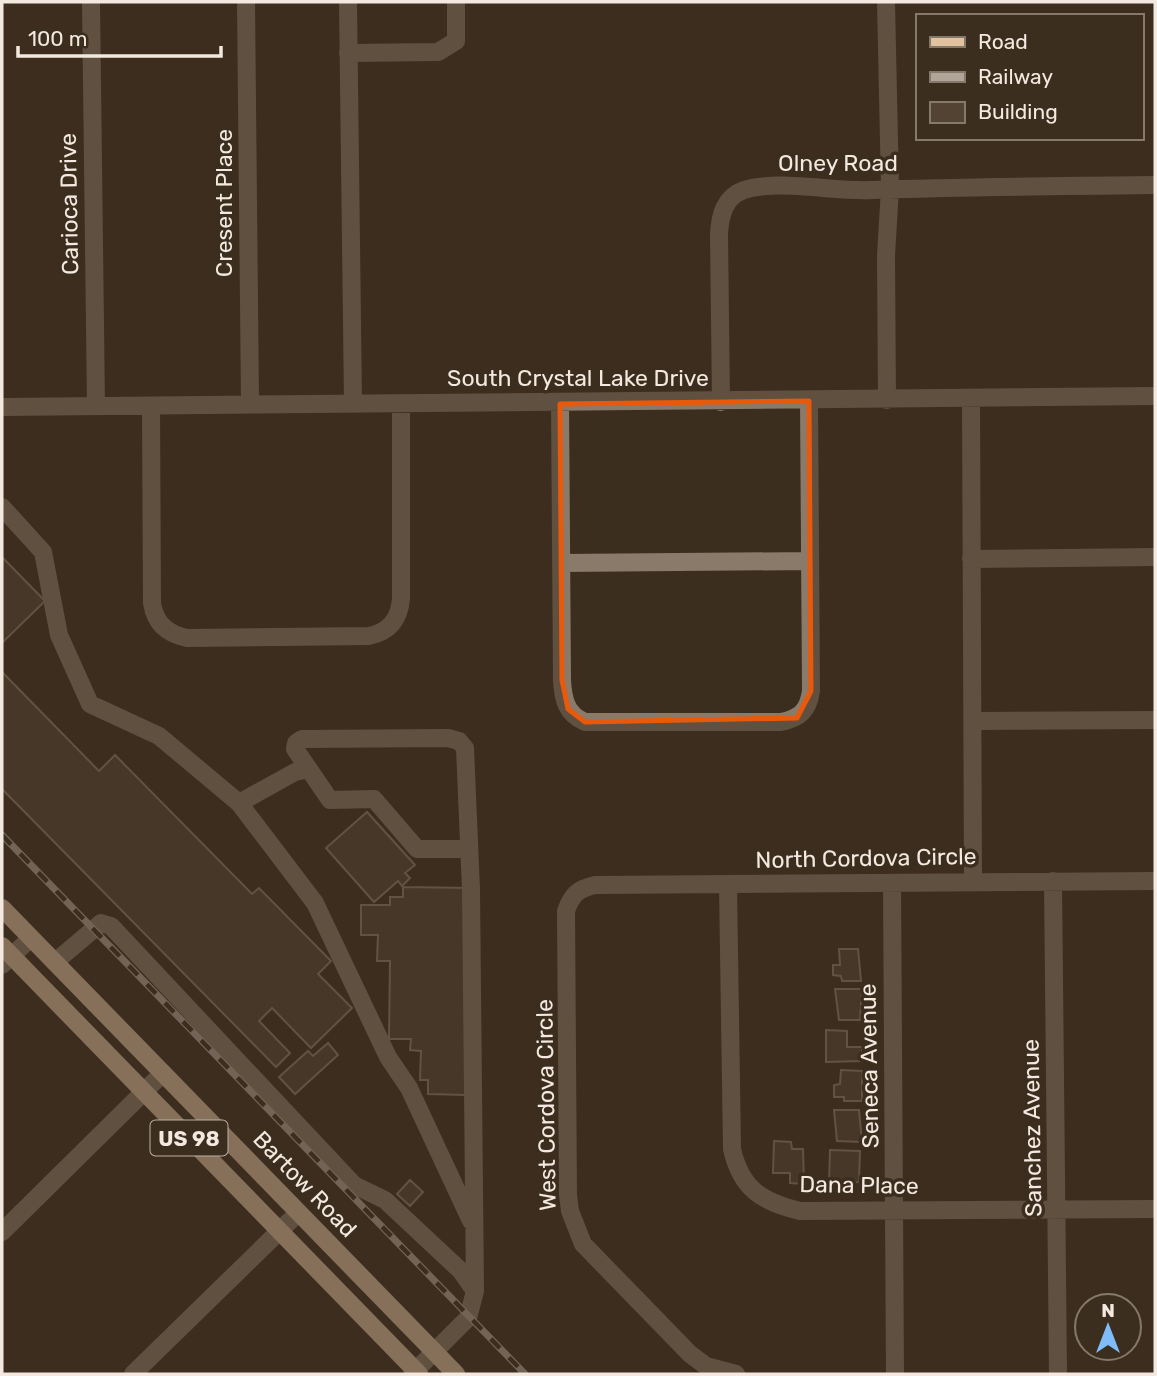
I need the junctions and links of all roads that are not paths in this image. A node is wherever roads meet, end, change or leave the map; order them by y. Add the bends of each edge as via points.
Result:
1 (92, 2) edge
2 (246, 2) edge
3 (348, 2) edge
4 (456, 2) edge
5 (886, 2) edge
6 (348, 53) junction
7 (1155, 186) edge
8 (890, 188) junction
9 (1155, 396) edge
10 (971, 399) junction
11 (887, 400) junction
12 (809, 401) junction
13 (721, 402) junction
14 (250, 403) junction
15 (353, 403) junction
16 (401, 404) junction
17 (560, 404) junction
18 (96, 406) junction
19 (151, 406) junction
20 (2, 407) edge
21 (2, 507) edge
22 (1155, 557) edge
23 (971, 559) junction
24 (809, 561) junction
25 (562, 564) junction
26 (1155, 720) edge
27 (974, 721) junction
28 (309, 769) junction
29 (239, 803) junction
30 (468, 849) junction
31 (973, 881) junction
32 (1053, 881) junction
33 (1155, 881) edge
34 (892, 883) junction
35 (728, 885) junction
36 (579, 889) joint
37 (2, 908) edge
38 (31, 938) junction
39 (5, 955) edge
40 (55, 962) junction
41 (163, 1073) junction
42 (145, 1093) junction
43 (1155, 1209) edge
44 (895, 1210) junction
45 (1057, 1210) junction
46 (298, 1213) junction
47 (474, 1228) junction
48 (2, 1232) edge
49 (281, 1232) junction
50 (475, 1292) junction
51 (434, 1351) junction
52 (415, 1373) edge
53 (134, 1374) edge
54 (456, 1374) edge
55 (736, 1374) edge
56 (895, 1374) edge
57 (1058, 1374) edge

1 - 18 street, Carioca Drive
2 - 14 street, Cresent Place
3 - 6 street
4 - 6 street via 456,41 438,51
5 - 8 street
6 - 15 street
7 - 8 street, Olney Road
8 - 11 street
8 - 13 street, Olney Road via 763,188 744,190 727,203 720,216 719,234
9 - 10 street, South Crystal Lake Drive
10 - 11 street, South Crystal Lake Drive
10 - 23 street
11 - 12 street, South Crystal Lake Drive
12 - 13 street, South Crystal Lake Drive
12 - 24 street
13 - 17 street, South Crystal Lake Drive
14 - 15 street, South Crystal Lake Drive
14 - 19 street, South Crystal Lake Drive
15 - 16 street, South Crystal Lake Drive
16 - 17 street, South Crystal Lake Drive
16 - 19 street via 401,599 393,623 382,633 369,636 187,638 163,627 153,612
17 - 25 street
18 - 19 street, South Crystal Lake Drive
18 - 20 street, South Crystal Lake Drive
21 - 29 street via 43,552 59,635 90,704 159,736
22 - 23 street
23 - 27 street
24 - 25 street
24 - 25 street via 811,691 797,718 780,722 585,722 576,718 563,699
26 - 27 street
27 - 31 street
28 - 29 street
28 - 30 street via 330,800 374,799 417,849
28 - 30 street via 295,749 302,739 459,741 466,748
29 - 47 street via 315,903
30 - 47 street
31 - 32 street, North Cordova Circle
31 - 34 street, North Cordova Circle
32 - 33 street, North Cordova Circle
32 - 45 street, Sanchez Avenue
34 - 35 street, North Cordova Circle
34 - 44 street, Seneca Avenue
35 - 36 street, North Cordova Circle via 595,885
35 - 44 street, Dana Place via 730,1120 737,1168 753,1191 772,1205 800,1211
36 - 55 street, West Cordova Circle via 566,911 570,1211 583,1244 690,1354 706,1366
37 - 38 main road, Bartow Road / US 98
38 - 39 street
38 - 40 main road, Bartow Road / US 98
39 - 42 main road, US 98
40 - 41 main road, Bartow Road / US 98
40 - 50 street via 100,923 111,926 354,1185 385,1199 461,1271
41 - 42 street
41 - 46 main road, Bartow Road / US 98
42 - 48 street
42 - 49 main road, US 98
43 - 45 street, Dana Place
44 - 45 street, Dana Place
44 - 56 street, Seneca Avenue
45 - 57 street, Sanchez Avenue
46 - 49 street
46 - 51 main road, Bartow Road / US 98
47 - 50 street
49 - 52 main road, US 98
49 - 53 street
50 - 51 street via 468,1318
51 - 52 street
51 - 54 main road, Bartow Road / US 98

